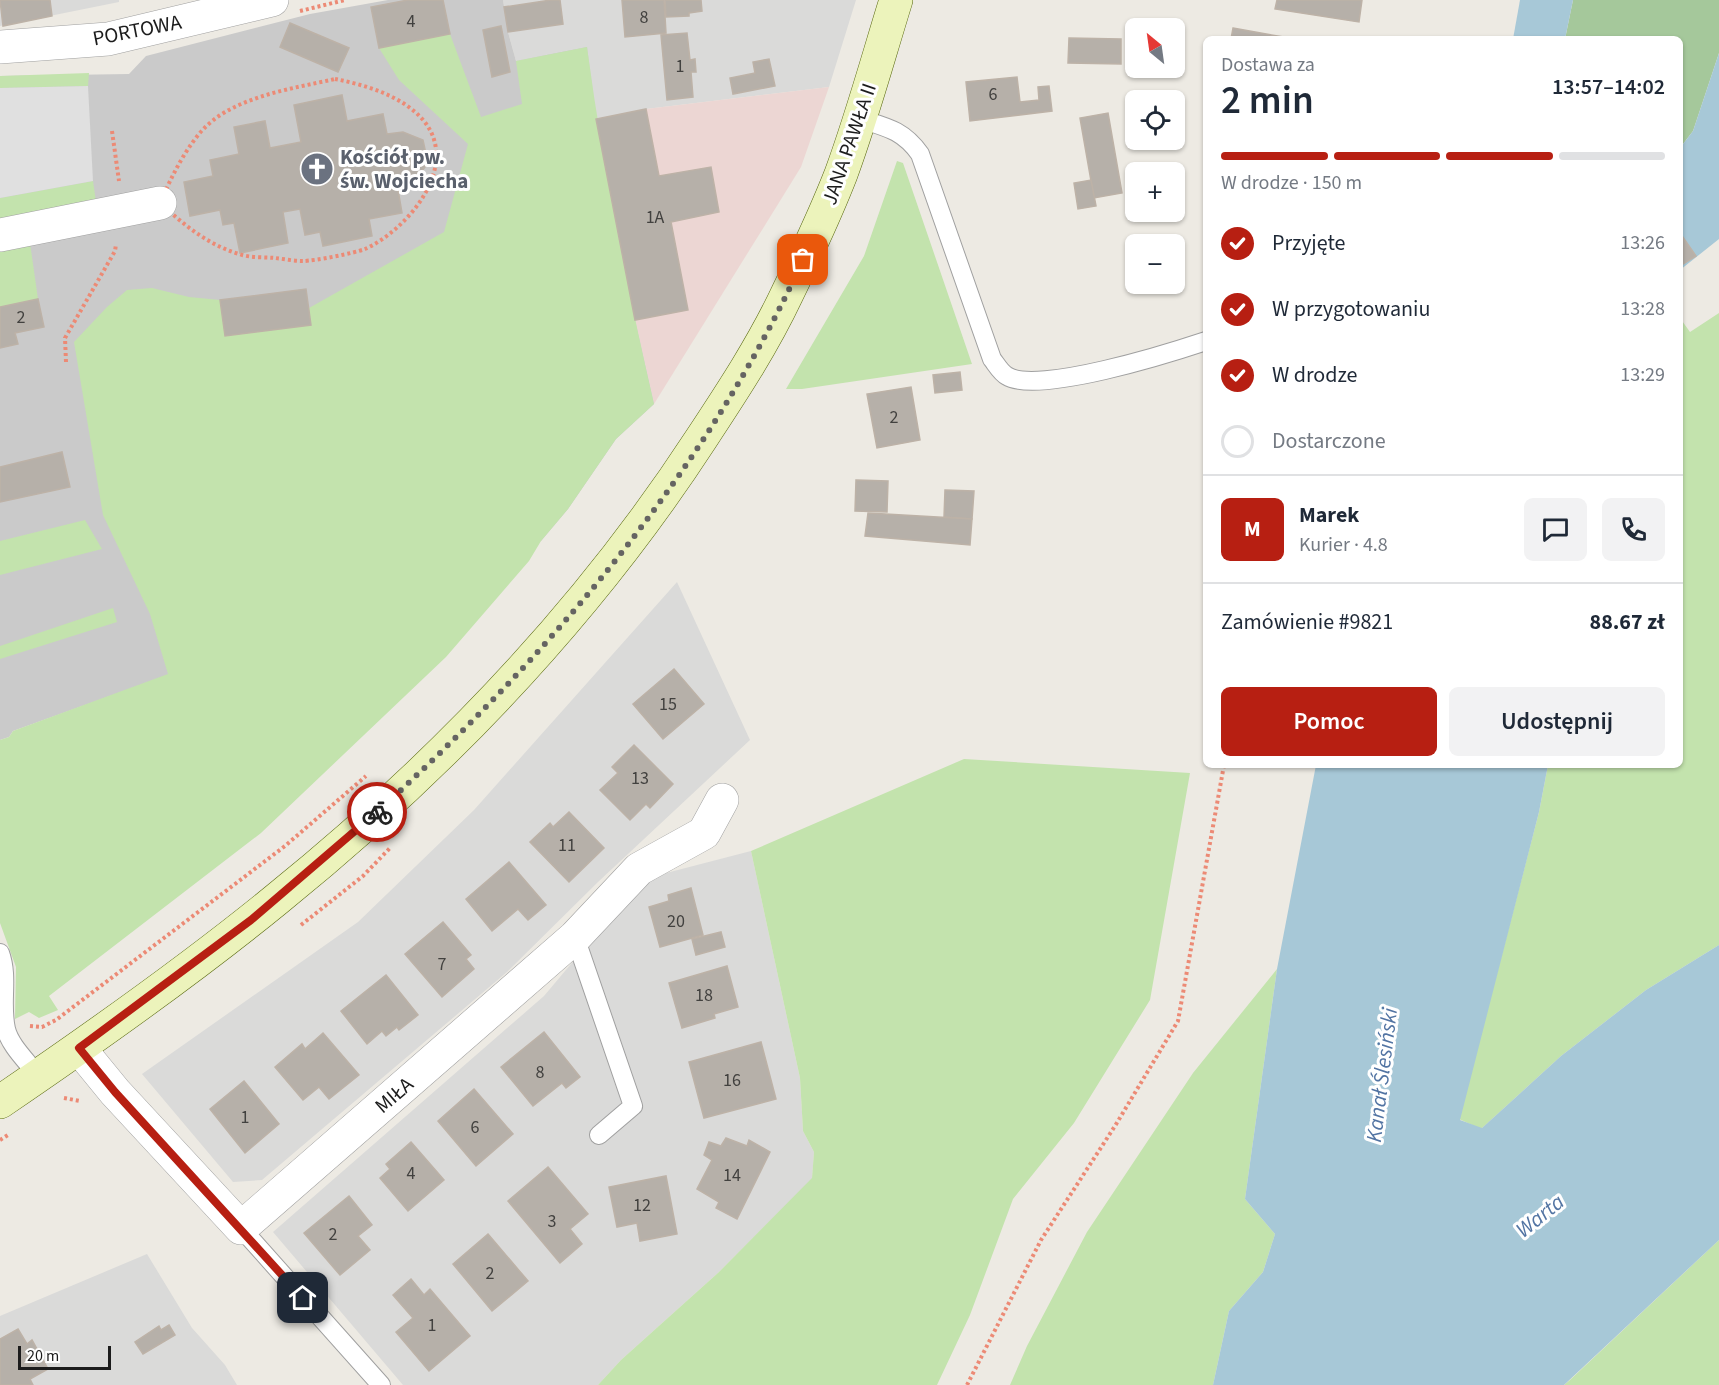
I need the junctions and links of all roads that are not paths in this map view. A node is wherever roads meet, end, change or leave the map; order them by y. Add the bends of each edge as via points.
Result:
1 (272, 0) edge
2 (896, 0) edge
3 (0, 47) edge
4 (860, 119) junction
5 (160, 203) road end
6 (0, 235) edge
7 (1203, 342) edge
8 (722, 800) dead end
9 (575, 937) junction
10 (0, 952) edge
11 (79, 1048) junction
12 (38, 1076) junction
13 (0, 1102) edge
14 (599, 1135) dead end
15 (240, 1228) junction
16 (381, 1385) edge

1 - 3 street, PORTOWA via 108,39
2 - 4 main road, JANA PAWŁA II
4 - 7 lane via 898,132 920,154 992,359 1006,376 1027,382 1093,373
4 - 11 main road, JANA PAWŁA II via 830,201 763,340 668,490 579,606 438,755 335,850 251,920
5 - 6 street
8 - 9 street, MIŁA via 704,833 639,869
9 - 14 lane via 633,1106
9 - 15 street, MIŁA
10 - 12 lane via 6,967 6,1028
11 - 12 main road, JANA PAWŁA II
11 - 15 street
12 - 13 main road, JANA PAWŁA II
15 - 16 lane

